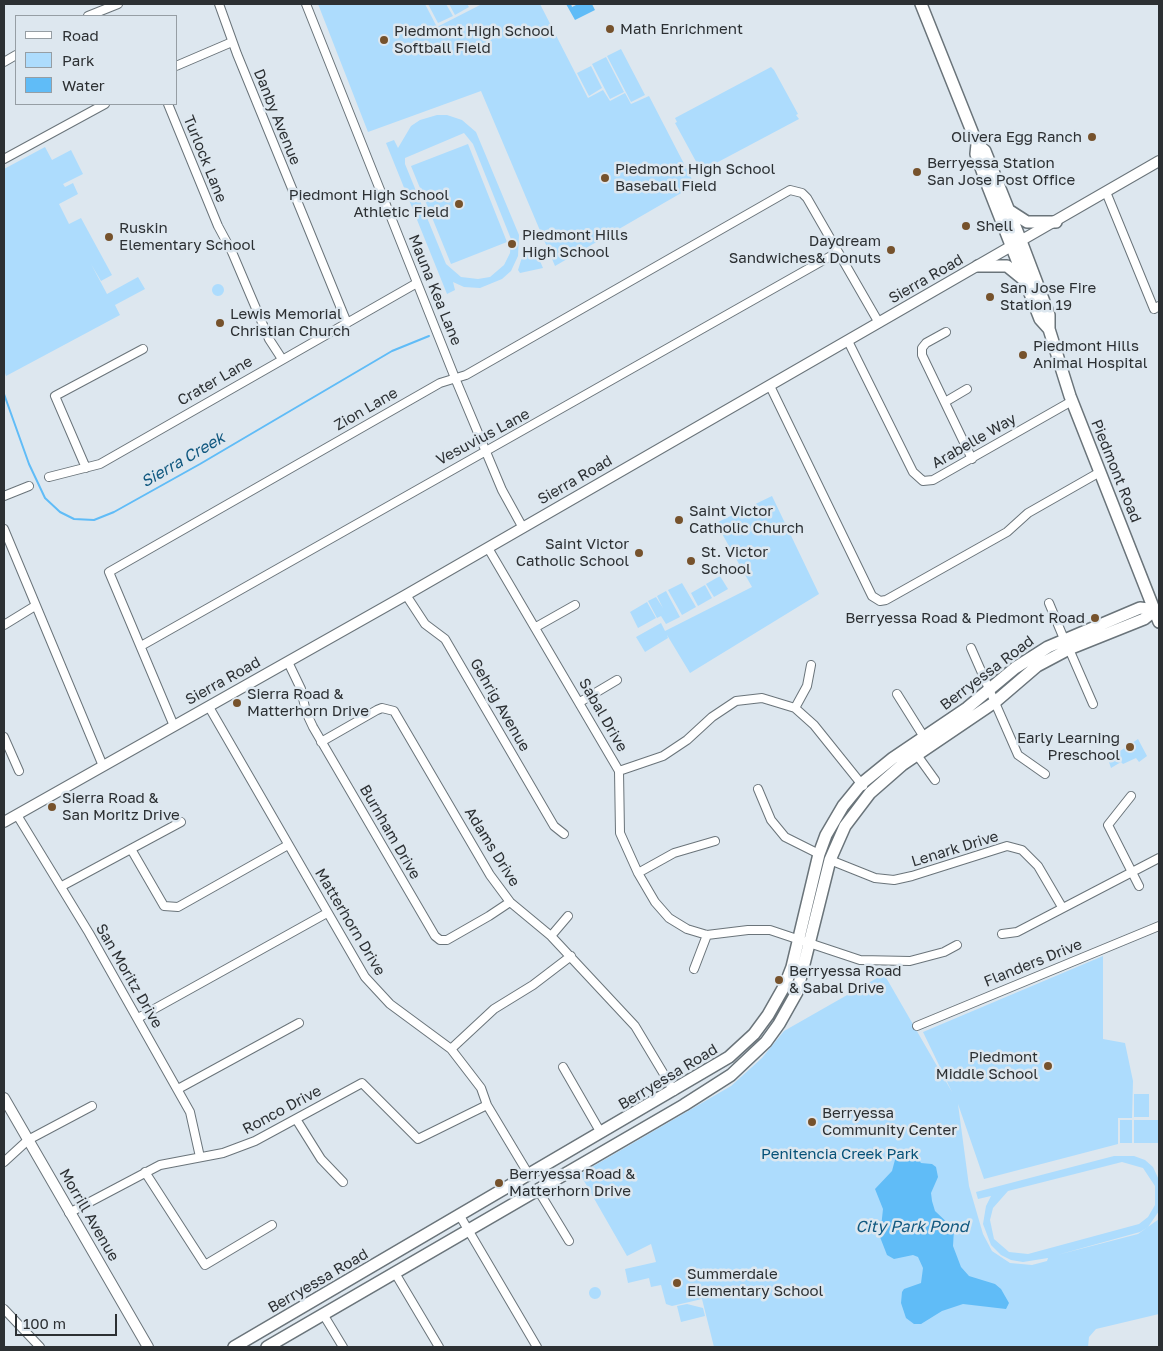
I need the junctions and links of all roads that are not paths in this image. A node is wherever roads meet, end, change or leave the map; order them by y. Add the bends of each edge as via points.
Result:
1 (118, 4) edge
2 (219, 4) edge
3 (306, 4) edge
4 (921, 4) edge
5 (90, 15) edge
6 (232, 42) junction
7 (15, 56) edge
8 (4, 62) edge
9 (178, 65) edge
10 (103, 105) edge
11 (168, 105) edge
12 (977, 144) junction
13 (4, 159) edge
14 (1159, 161) edge
15 (1106, 192) junction
16 (1009, 210) junction
17 (1056, 222) junction
18 (1016, 244) junction
19 (838, 252) junction
20 (978, 266) junction
21 (417, 282) junction
22 (1027, 284) junction
23 (1159, 306) edge
24 (347, 323) junction
25 (879, 323) junction
26 (1049, 329) junction
27 (946, 332) dead end
28 (848, 341) junction
29 (143, 349) dead end
30 (282, 359) junction
31 (455, 378) junction
32 (770, 386) junction
33 (967, 389) dead end
34 (1072, 401) junction
35 (945, 402) junction
36 (487, 452) junction
37 (972, 459) junction
38 (86, 468) junction
39 (1100, 472) junction
40 (49, 478) dead end
41 (29, 486) dead end
42 (4, 496) edge
43 (523, 528) junction
44 (4, 529) edge
45 (488, 548) junction
46 (406, 595) junction
47 (1049, 603) dead end
48 (575, 605) dead end
49 (35, 606) junction
50 (1157, 609) edge
51 (1159, 622) edge
52 (4, 625) edge
53 (536, 627) junction
54 (1066, 644) junction
55 (140, 646) junction
56 (971, 648) dead end
57 (288, 662) junction
58 (811, 665) dead end
59 (617, 680) dead end
60 (990, 690) junction
61 (897, 694) dead end
62 (580, 702) junction
63 (995, 702) junction
64 (1094, 704) dead end
65 (209, 706) junction
66 (795, 708) junction
67 (174, 726) junction
68 (4, 737) edge
69 (924, 737) junction
70 (322, 742) junction
71 (917, 756) junction
72 (103, 766) junction
73 (619, 771) junction
74 (19, 772) dead end
75 (1045, 774) dead end
76 (935, 780) dead end
77 (861, 784) junction
78 (758, 788) dead end
79 (870, 793) junction
80 (1131, 796) dead end
81 (18, 815) junction
82 (4, 822) edge
83 (181, 822) dead end
84 (564, 834) dead end
85 (715, 841) dead end
86 (288, 845) junction
87 (131, 849) junction
88 (819, 854) junction
89 (1159, 858) edge
90 (830, 860) junction
91 (1131, 871) junction
92 (638, 873) junction
93 (62, 886) junction
94 (1139, 886) dead end
95 (510, 902) junction
96 (1062, 907) junction
97 (327, 913) junction
98 (568, 916) dead end
99 (1159, 926) edge
100 (1002, 934) dead end
101 (707, 935) junction
102 (551, 936) junction
103 (799, 940) junction
104 (810, 944) junction
105 (957, 945) dead end
106 (572, 956) junction
107 (694, 969) dead end
108 (138, 1018) junction
109 (299, 1023) dead end
110 (917, 1026) dead end
111 (450, 1049) junction
112 (563, 1067) dead end
113 (706, 1073) junction
114 (178, 1089) junction
115 (674, 1091) junction
116 (4, 1098) edge
117 (487, 1105) junction
118 (684, 1105) junction
119 (92, 1106) dead end
120 (296, 1119) junction
121 (601, 1133) junction
122 (28, 1140) junction
123 (621, 1141) junction
124 (200, 1157) junction
125 (4, 1162) edge
126 (145, 1172) junction
127 (529, 1176) junction
128 (343, 1182) dead end
129 (538, 1190) junction
130 (69, 1214) junction
131 (460, 1216) junction
132 (272, 1226) dead end
133 (469, 1230) junction
134 (569, 1241) dead end
135 (395, 1273) junction
136 (4, 1309) edge
137 (323, 1314) junction
138 (40, 1347) edge
139 (148, 1347) edge
140 (234, 1347) edge
141 (267, 1347) edge
142 (343, 1347) edge
143 (439, 1347) edge
144 (537, 1347) edge

1 - 5 street
2 - 6 street, Danby Avenue
3 - 21 street, Mauna Kea Lane
4 - 12 main road, Piedmont Road
6 - 9 street
6 - 24 street, Danby Avenue
7 - 8 street
10 - 13 street
11 - 30 street, Turlock Lane via 268,340
12 - 16 main road, Piedmont Road via 985,150
12 - 18 main road, Piedmont Road via 976,154
14 - 15 street, Sierra Road
15 - 17 street, Sierra Road
15 - 23 street via 1154,309
16 - 17 main road via 1027,222
16 - 18 main road, Piedmont Road
17 - 18 street, Sierra Road
18 - 20 street, Sierra Road
18 - 22 main road, Piedmont Road
18 - 26 main road, Piedmont Road via 1049,316
19 - 25 street
19 - 31 street, Zion Lane via 807,198 796,191 784,192 475,370
19 - 36 street, Vesuvius Lane
20 - 22 main road via 1007,266
20 - 25 street, Sierra Road
21 - 24 street, Crater Lane
21 - 31 street, Mauna Kea Lane
22 - 26 main road, Piedmont Road via 1040,319
24 - 30 street, Crater Lane
25 - 28 street, Sierra Road
26 - 34 main road, Piedmont Road
27 - 35 street via 922,348
28 - 32 street, Sierra Road
28 - 37 street, Arabelle Way via 915,475 923,481 933,480
29 - 38 street via 55,396
30 - 38 street, Crater Lane via 100,464
31 - 36 street, Mauna Kea Lane
31 - 55 street, Zion Lane via 440,383 109,572
32 - 39 street via 872,596 880,601 1006,532 1028,513
32 - 43 street, Sierra Road
33 - 35 street
34 - 37 street, Arabelle Way
34 - 39 main road, Piedmont Road
35 - 37 street
36 - 43 street, Mauna Kea Lane via 502,490
36 - 55 street, Vesuvius Lane via 462,463
38 - 40 street, Crater Lane
39 - 50 main road, Piedmont Road
41 - 42 street
43 - 45 street, Sierra Road
44 - 49 street
45 - 46 street, Sierra Road
45 - 53 street, Sabal Drive
46 - 57 street, Sierra Road
46 - 84 street, Gehrig Avenue via 425,624 445,639 554,826
47 - 54 street
48 - 53 street
49 - 52 street
49 - 72 street
50 - 51 main road, Piedmont Road
50 - 54 main road, Berryessa Road via 1144,619
53 - 62 street, Sabal Drive
54 - 60 main road, Berryessa Road via 1031,656
54 - 63 main road, Berryessa Road
54 - 64 street
55 - 67 street, Zion Lane
56 - 60 street
57 - 65 street, Sierra Road
57 - 70 street, Burnham Drive via 301,689 306,712
58 - 66 street via 807,686
59 - 62 street
60 - 63 street
60 - 69 main road, Berryessa Road
61 - 69 street
62 - 73 street, Sabal Drive
63 - 71 main road, Berryessa Road
63 - 75 street via 1018,755
65 - 67 street, Sierra Road
65 - 86 street, Matterhorn Drive
66 - 73 street via 762,698 736,701 663,756
66 - 77 street via 814,725
67 - 72 street, Sierra Road
68 - 74 street
69 - 77 main road, Berryessa Road
70 - 95 street, Adams Drive via 377,710 394,711 490,874
70 - 95 street, Burnham Drive via 434,936 447,940
71 - 76 street
71 - 79 main road, Berryessa Road
72 - 81 street, Sierra Road
73 - 92 street, Sabal Drive via 620,833
77 - 79 street
77 - 88 main road, Berryessa Road via 843,806
78 - 88 street via 771,820 785,837
79 - 90 main road, Berryessa Road via 845,826
80 - 91 street via 1108,825
81 - 82 street, Sierra Road
81 - 93 street, San Moritz Drive
83 - 87 street
85 - 92 street via 674,853
86 - 87 street via 178,907 164,906
86 - 97 street, Matterhorn Drive
87 - 93 street
88 - 103 main road, Berryessa Road
89 - 91 street
90 - 96 street, Lenark Drive via 875,878 894,880 1007,846 1022,850 1038,866
90 - 104 main road, Berryessa Road
91 - 94 street
91 - 96 street
92 - 101 street, Sabal Drive via 655,902 670,918 687,929
93 - 108 street, San Moritz Drive
95 - 102 street, Adams Drive
96 - 100 street via 1016,932
97 - 108 street
97 - 111 street, Matterhorn Drive via 381,996
98 - 102 street
99 - 110 street, Flanders Drive
101 - 103 street, Sabal Drive via 770,930
101 - 107 street
102 - 106 street, Adams Drive
103 - 104 street, Sabal Drive
103 - 113 main road, Berryessa Road via 785,985 768,1015 734,1054
104 - 105 street, Sabal Drive via 860,960 910,961
104 - 118 main road, Berryessa Road via 797,992 766,1042 731,1075
106 - 111 street via 494,1009
106 - 115 street, Adams Drive via 635,1026
108 - 114 street, San Moritz Drive
109 - 114 street
111 - 117 street, Matterhorn Drive via 481,1088
112 - 121 street
113 - 115 main road, Berryessa Road
113 - 118 main road via 700,1083 686,1094
114 - 124 street, San Moritz Drive via 190,1112
115 - 121 main road, Berryessa Road
115 - 123 main road via 664,1109 638,1125
116 - 122 street, Morrill Avenue
117 - 120 street, Ronco Drive via 418,1139 362,1083
117 - 127 street, Matterhorn Drive
118 - 123 main road, Berryessa Road
119 - 122 street
120 - 124 street, Ronco Drive via 255,1141 223,1153
120 - 128 street via 321,1160
121 - 127 main road, Berryessa Road
122 - 125 street
122 - 130 street, Morrill Avenue
123 - 129 main road, Berryessa Road
124 - 126 street, Ronco Drive
126 - 130 street, Ronco Drive
126 - 132 street via 205,1265
127 - 131 main road, Berryessa Road
129 - 133 main road, Berryessa Road
129 - 134 street
130 - 139 street, Morrill Avenue
131 - 133 street
131 - 140 main road, Berryessa Road
133 - 135 main road, Berryessa Road
133 - 144 street
135 - 137 main road, Berryessa Road
135 - 143 street
136 - 138 street
137 - 141 main road, Berryessa Road
137 - 142 street

